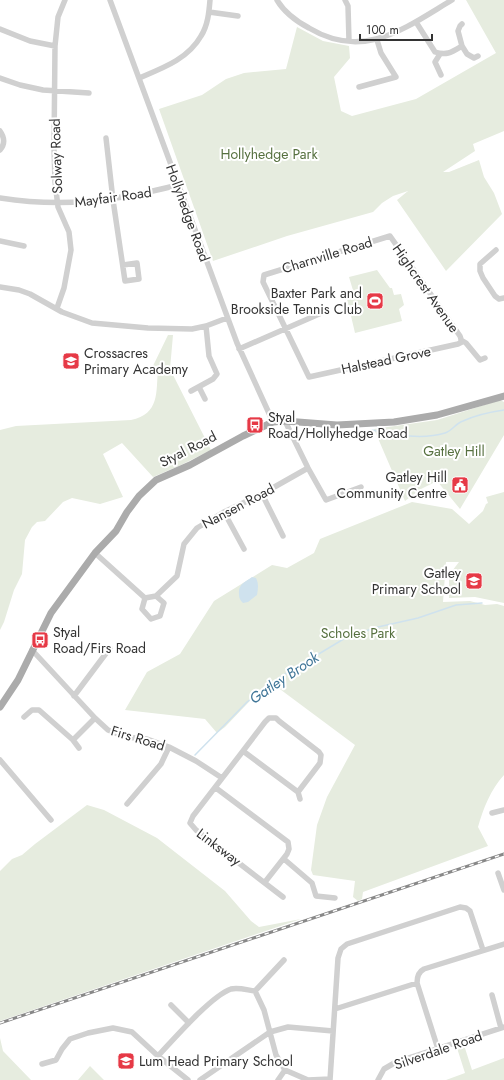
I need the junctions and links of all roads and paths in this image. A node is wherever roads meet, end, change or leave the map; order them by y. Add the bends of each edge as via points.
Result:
1 (65, 0) edge
2 (110, 0) edge
3 (210, 0) edge
4 (277, 0) edge
5 (345, 0) edge
6 (437, 0) edge
7 (452, 0) edge
8 (441, 7) junction
9 (209, 12) junction
10 (238, 16) dead end
11 (416, 22) junction
12 (462, 24) dead end
13 (0, 29) edge
14 (377, 40) junction
15 (349, 42) junction
16 (55, 46) junction
17 (462, 46) junction
18 (440, 54) junction
19 (478, 56) dead end
20 (441, 75) dead end
21 (0, 78) edge
22 (139, 78) junction
23 (359, 87) dead end
24 (55, 91) junction
25 (89, 93) dead end
26 (0, 131) edge
27 (106, 138) dead end
28 (0, 150) edge
29 (178, 185) junction
30 (0, 198) edge
31 (113, 200) junction
32 (58, 204) junction
33 (390, 236) joint
34 (0, 241) edge
35 (24, 246) dead end
36 (496, 250) dead end
37 (123, 265) dead end
38 (0, 287) edge
39 (504, 298) edge
40 (57, 308) junction
41 (326, 311) dead end
42 (227, 318) junction
43 (206, 326) junction
44 (285, 329) junction
45 (462, 341) junction
46 (239, 349) junction
47 (485, 358) dead end
48 (199, 387) junction
49 (191, 391) dead end
50 (503, 397) edge
51 (205, 399) dead end
52 (285, 420) junction
53 (273, 422) junction
54 (308, 468) junction
55 (361, 487) dead end
56 (262, 494) junction
57 (224, 512) junction
58 (283, 536) dead end
59 (244, 549) dead end
60 (95, 553) junction
61 (156, 596) junction
62 (145, 598) junction
63 (110, 648) dead end
64 (32, 650) junction
65 (74, 696) junction
66 (0, 707) edge
67 (24, 717) dead end
68 (95, 718) junction
69 (74, 740) junction
70 (169, 747) junction
71 (80, 748) dead end
72 (243, 751) junction
73 (0, 760) edge
74 (222, 778) junction
75 (216, 788) junction
76 (298, 792) junction
77 (300, 799) dead end
78 (127, 804) dead end
79 (504, 810) edge
80 (492, 813) dead end
81 (51, 820) dead end
82 (284, 859) junction
83 (498, 873) dead end
84 (265, 882) junction
85 (504, 890) edge
86 (284, 897) dead end
87 (335, 898) dead end
88 (504, 944) edge
89 (483, 950) junction
90 (284, 960) dead end
91 (417, 983) junction
92 (255, 991) junction
93 (492, 995) dead end
94 (171, 1005) dead end
95 (335, 1009) junction
96 (189, 1022) junction
97 (503, 1028) edge
98 (333, 1031) junction
99 (270, 1032) junction
100 (438, 1049) junction
101 (158, 1056) junction
102 (42, 1064) dead end
103 (285, 1070) junction
104 (188, 1080) edge
105 (200, 1080) edge
106 (278, 1080) edge
107 (330, 1080) edge
108 (378, 1080) edge

1 - 16 street, Solway Road via 58,17
2 - 22 street, Hollyhedge Road
3 - 9 street
4 - 15 street via 296,20 314,32
5 - 15 street via 348,6
6 - 8 street
7 - 8 street
8 - 11 street
9 - 10 street
9 - 22 street via 202,35 190,50 169,65
11 - 14 street
11 - 18 street via 435,52
12 - 17 street via 458,30
13 - 16 street via 30,41
14 - 15 street
14 - 23 street via 381,53 397,79
16 - 24 street, Solway Road
17 - 18 street via 450,53
17 - 19 street via 474,58
18 - 20 street via 435,62
21 - 24 street via 34,89
22 - 29 street, Hollyhedge Road
24 - 25 street
24 - 32 street, Solway Road via 55,182
26 - 28 street via 4,137
27 - 31 street
29 - 31 street, Mayfair Road
29 - 42 street, Hollyhedge Road
30 - 32 street, Mayfair Road
31 - 32 street, Mayfair Road
31 - 37 street
32 - 40 street, Solway Road via 69,232 71,250 64,288
33 - 44 street, Charnville Road via 264,275 263,282
33 - 45 street, Highcrest Avenue
34 - 35 street
36 - 39 street via 480,264 480,271 495,296 499,299
38 - 40 street via 30,294
40 - 43 street via 80,320 104,325 174,329
41 - 44 street
42 - 43 street
42 - 46 street, Hollyhedge Road
43 - 48 street via 209,356 217,374
44 - 45 street, Halstead Grove via 309,376 458,344
44 - 46 street
45 - 47 street, Highcrest Avenue via 466,342 480,360
46 - 53 street, Hollyhedge Road
48 - 49 street
48 - 51 street
50 - 52 main road, Styal Road via 437,415 394,422 337,425
52 - 53 main road, Styal Road
52 - 54 street
53 - 60 main road, Styal Road via 156,480 139,496 116,531
54 - 55 street via 326,500
54 - 56 street, Nansen Road
56 - 57 street, Nansen Road
56 - 58 street
57 - 59 street
57 - 61 street, Nansen Road via 197,528 184,544 177,576
60 - 62 street
60 - 64 main road, Styal Road via 51,613
61 - 62 street
61 - 62 street via 164,603 160,616 151,619 142,609
63 - 65 street
64 - 65 street, Firs Road
64 - 66 main road, Styal Road via 18,680
65 - 68 street, Firs Road
67 - 69 street via 32,707 39,710
68 - 69 street
68 - 70 street, Firs Road via 108,730 125,737 147,739
69 - 71 street
70 - 74 street, Firs Road
70 - 78 street via 162,764
72 - 74 street, Linksway
72 - 76 street
72 - 76 street, Linksway via 265,722 272,718 280,721 321,755 320,763
73 - 81 street
74 - 75 street, Linksway
75 - 82 street via 288,842 289,849
75 - 84 street, Linksway via 191,819 192,827
76 - 77 street
79 - 80 street
82 - 84 street
82 - 87 street via 312,883 316,896
83 - 85 street
84 - 86 street, Linksway
88 - 89 street
89 - 91 street via 424,969 418,974
89 - 95 street via 470,911 460,907 355,940 341,949 338,958
90 - 92 street
91 - 95 street
91 - 100 street
92 - 96 street via 231,990 216,998
92 - 99 street
93 - 97 street
94 - 96 street
95 - 98 street
96 - 101 street
97 - 100 street, Silverdale Road
98 - 99 street via 288,1027
98 - 107 street
99 - 103 street via 276,1055
99 - 105 street
100 - 108 street, Silverdale Road via 396,1062 384,1069
101 - 102 street via 132,1032 113,1028 70,1039 56,1060
101 - 104 street
103 - 106 street
103 - 107 street via 308,1080

